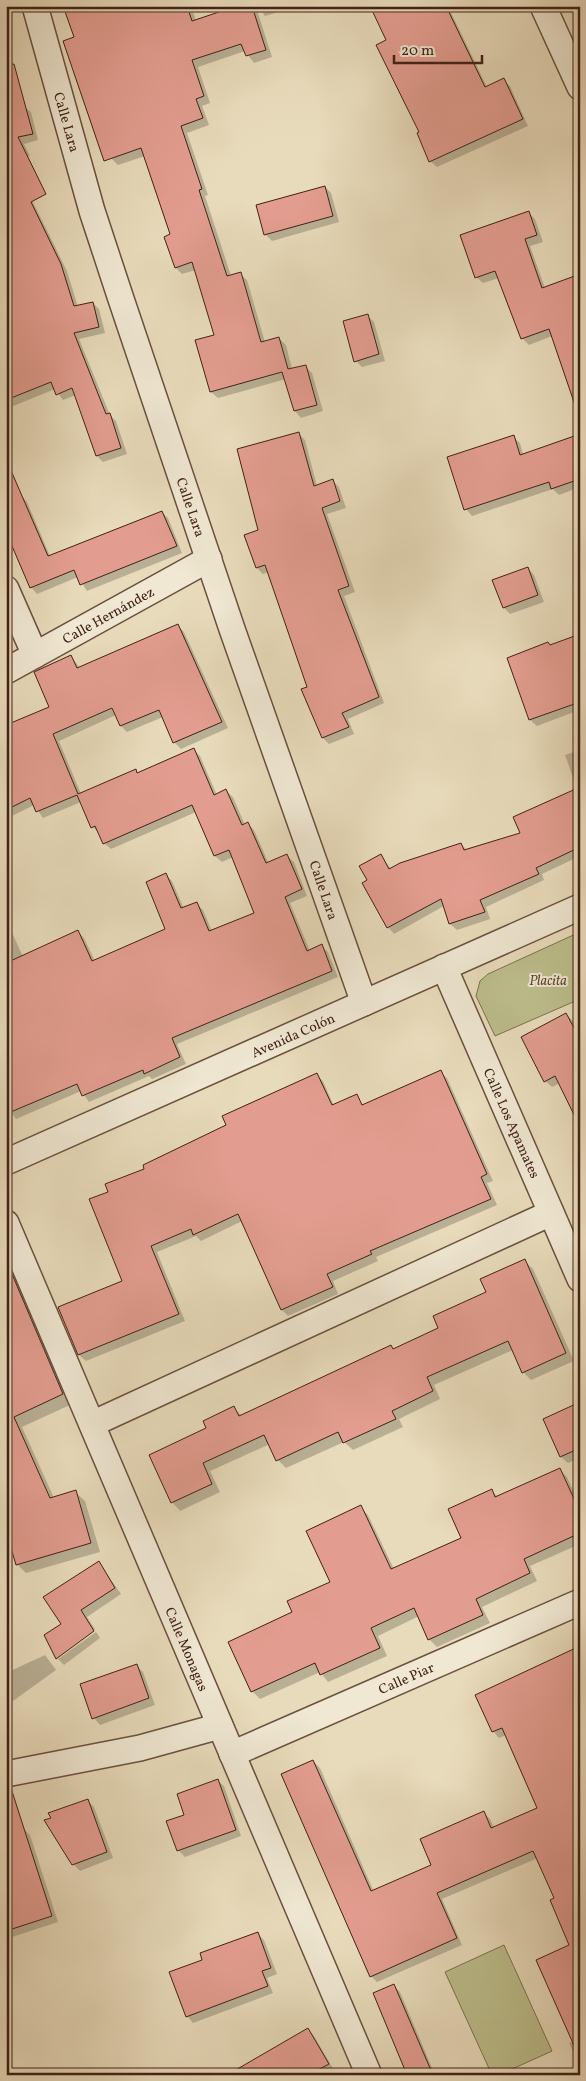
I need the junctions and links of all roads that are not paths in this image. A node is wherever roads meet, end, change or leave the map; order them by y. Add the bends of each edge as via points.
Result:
1 (35, 6) edge
2 (543, 6) edge
3 (580, 87) edge
4 (209, 559) junction
5 (6, 589) edge
6 (35, 655) junction
7 (6, 671) edge
8 (580, 907) edge
9 (444, 967) junction
10 (364, 1003) junction
11 (6, 1162) edge
12 (551, 1213) junction
13 (6, 1223) edge
14 (580, 1279) edge
15 (92, 1424) junction
16 (580, 1602) edge
17 (220, 1726) junction
18 (232, 1754) junction
19 (6, 1774) edge
20 (369, 2075) edge

1 - 4 street, Calle Lara via 92,212
2 - 3 street
4 - 6 street, Calle Hernández
4 - 10 street, Calle Lara
5 - 6 street
6 - 7 street, Calle Hernández
8 - 9 street, Avenida Colón
9 - 10 street, Avenida Colón
9 - 12 street, Calle Los Apamates
10 - 11 street, Avenida Colón
12 - 14 street, Calle Los Apamates
12 - 15 street
13 - 15 street, Calle Monagas
15 - 17 street, Calle Monagas
16 - 18 street, Calle Piar
17 - 18 street, Calle Monagas
17 - 19 street via 140,1748
18 - 20 street, Calle Monagas

